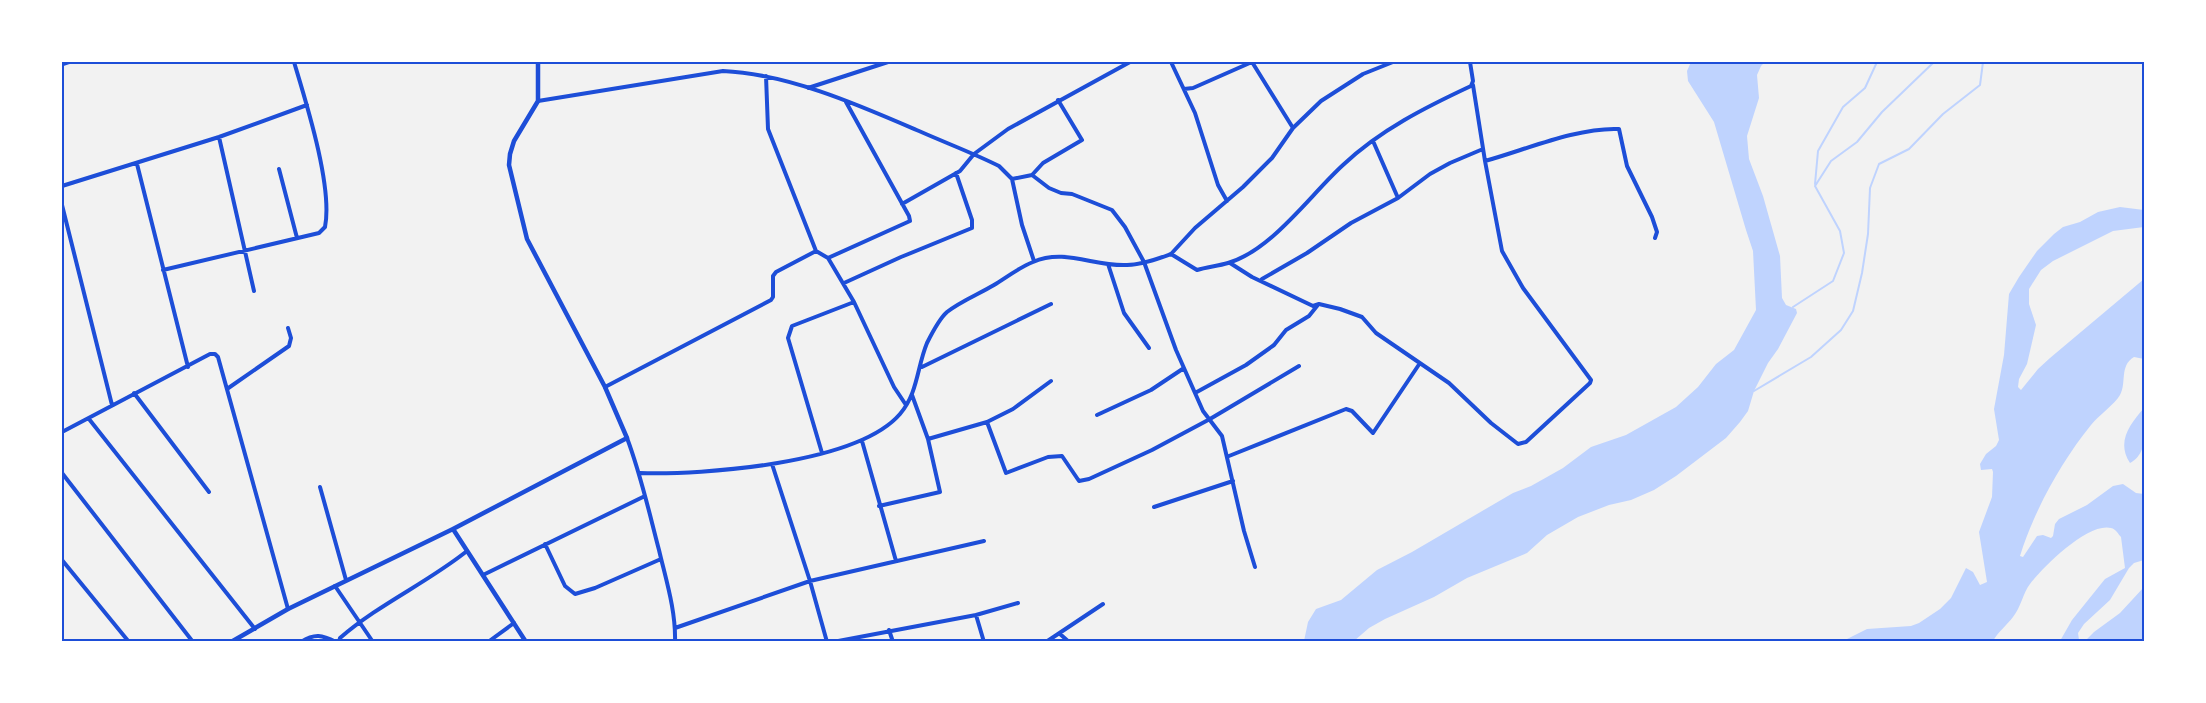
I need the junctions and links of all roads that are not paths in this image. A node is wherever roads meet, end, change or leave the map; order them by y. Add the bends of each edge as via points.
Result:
1 (68, 62) edge
2 (294, 62) edge
3 (538, 62) edge
4 (888, 62) edge
5 (1130, 62) edge
6 (1171, 62) edge
7 (1394, 62) edge
8 (1470, 62) edge
9 (62, 64) edge
10 (766, 76) junction
11 (1473, 84) junction
12 (807, 88) junction
13 (1184, 89) junction
14 (538, 100) junction
15 (1059, 100) junction
16 (845, 102) junction
17 (307, 105) junction
18 (1293, 128) junction
19 (219, 137) junction
20 (1372, 140) junction
21 (1483, 149) junction
22 (974, 154) junction
23 (1485, 161) junction
24 (137, 164) junction
25 (279, 169) dead end
26 (956, 173) junction
27 (1032, 175) junction
28 (1012, 179) junction
29 (62, 186) edge
30 (1398, 198) junction
31 (1227, 201) junction
32 (902, 204) junction
33 (62, 205) edge
34 (1655, 237) dead end
35 (297, 238) junction
36 (816, 250) junction
37 (245, 251) junction
38 (1171, 254) junction
39 (828, 258) junction
40 (1034, 261) junction
41 (1143, 262) junction
42 (1229, 263) junction
43 (1108, 264) junction
44 (163, 270) junction
45 (1261, 279) junction
46 (843, 283) junction
47 (254, 291) dead end
48 (854, 302) junction
49 (1051, 304) dead end
50 (1319, 304) junction
51 (288, 328) dead end
52 (1149, 348) dead end
53 (1420, 363) junction
54 (1299, 366) dead end
55 (188, 367) junction
56 (921, 367) junction
57 (1184, 368) junction
58 (1051, 381) dead end
59 (604, 387) junction
60 (226, 389) junction
61 (134, 393) junction
62 (1195, 393) junction
63 (912, 395) junction
64 (112, 405) junction
65 (906, 405) junction
66 (1097, 415) dead end
67 (89, 419) junction
68 (1210, 419) junction
69 (987, 422) junction
70 (62, 432) edge
71 (627, 438) junction
72 (928, 439) junction
73 (862, 441) junction
74 (822, 453) junction
75 (1229, 456) junction
76 (772, 464) junction
77 (62, 473) edge
78 (640, 473) junction
79 (1233, 481) junction
80 (320, 487) dead end
81 (209, 492) dead end
82 (645, 496) junction
83 (879, 506) junction
84 (1154, 507) dead end
85 (453, 529) junction
86 (984, 541) dead end
87 (545, 544) junction
88 (467, 551) junction
89 (661, 559) junction
90 (62, 560) edge
91 (896, 561) junction
92 (1255, 567) dead end
93 (483, 575) junction
94 (346, 580) junction
95 (810, 581) junction
96 (335, 585) junction
97 (1018, 603) dead end
98 (1102, 604) dead end
99 (288, 609) junction
100 (976, 615) junction
101 (359, 621) junction
102 (514, 623) junction
103 (675, 628) junction
104 (255, 629) junction
105 (889, 630) junction
106 (1060, 634) junction
107 (129, 642) edge
108 (193, 642) edge
109 (231, 642) edge
110 (301, 642) edge
111 (338, 642) edge
112 (373, 642) edge
113 (488, 642) edge
114 (526, 642) edge
115 (675, 642) edge
116 (827, 642) edge
117 (833, 642) edge
118 (893, 642) edge
119 (984, 642) edge
120 (1046, 642) edge
121 (1069, 642) edge

1 - 9 main road
2 - 17 street
3 - 14 street
4 - 12 street
5 - 15 street
6 - 13 street
7 - 18 street via 1363,74 1329,96
8 - 11 street
10 - 12 street
10 - 14 street via 723,71
10 - 36 street via 768,129
11 - 20 street via 1427,106
11 - 21 street
12 - 16 street
13 - 18 street via 1252,62
13 - 31 street
14 - 59 street via 514,141 509,165 527,238
15 - 22 street
15 - 27 street via 1082,140 1043,163
16 - 22 street
16 - 32 street
17 - 19 street
17 - 35 street via 324,183 326,222 319,233
18 - 31 street via 1272,158
19 - 24 street
19 - 37 street
20 - 30 street
20 - 42 street via 1263,243
21 - 23 street
21 - 30 street via 1440,168
22 - 26 street
22 - 28 street via 999,166
23 - 34 street via 1566,137 1619,129 1627,166 1652,218
23 - 53 street via 1502,251 1545,319 1590,376 1590,382 1518,444 1449,383
24 - 29 street
24 - 44 street
25 - 35 street
26 - 32 street
26 - 46 street via 972,228
27 - 28 street
27 - 41 street via 1061,194 1072,194 1112,210
28 - 40 street
30 - 45 street
31 - 38 street
32 - 39 street via 909,216 908,223
33 - 64 street
35 - 37 street
36 - 39 street
36 - 59 street via 776,272 771,300
37 - 44 street
37 - 47 street
38 - 41 street
38 - 42 street via 1197,270
39 - 46 street
40 - 43 street via 1068,256
40 - 56 street via 945,314 927,343
41 - 43 street
41 - 57 street
42 - 45 street
43 - 52 street via 1124,313
44 - 55 street
45 - 50 street via 1313,306
46 - 48 street
48 - 65 street
48 - 74 street via 792,326 788,338
49 - 56 street
50 - 53 street via 1362,317 1376,333
50 - 62 street via 1309,316 1286,330 1274,345
51 - 60 street via 289,346
53 - 75 street via 1373,433 1346,409
54 - 68 street
55 - 60 street via 215,354
55 - 61 street
56 - 63 street
57 - 62 street
57 - 66 street via 1151,390
58 - 69 street via 1013,409
59 - 71 street
60 - 99 street
61 - 64 street
61 - 81 street
62 - 68 street
63 - 65 street
63 - 72 street
64 - 67 street
65 - 73 street via 885,427
67 - 70 street
67 - 104 street
68 - 69 street via 1152,450 1079,481 1062,456 1048,457 1006,473
68 - 75 street
69 - 72 street
71 - 78 street
71 - 85 street
72 - 83 street via 940,492
73 - 74 street
73 - 83 street
74 - 76 street
75 - 79 street
76 - 78 street via 708,472
76 - 95 street
77 - 108 street
78 - 82 street
79 - 84 street
79 - 92 street
80 - 94 street
82 - 87 street
82 - 89 street
83 - 91 street
85 - 88 street
85 - 94 street
86 - 91 street
87 - 89 street via 565,586 575,594
87 - 93 street
88 - 93 street
88 - 101 street
89 - 103 street
90 - 107 street
91 - 95 street
93 - 102 street
94 - 96 street
95 - 103 street
95 - 116 street
96 - 99 street
96 - 101 street
97 - 100 street
98 - 106 street
99 - 104 street
100 - 105 street
100 - 119 street
101 - 111 street
101 - 112 street
102 - 113 street
102 - 114 street
103 - 115 street
104 - 109 street
105 - 117 street
105 - 118 street
106 - 120 street
106 - 121 street
110 - 111 street via 320,634

